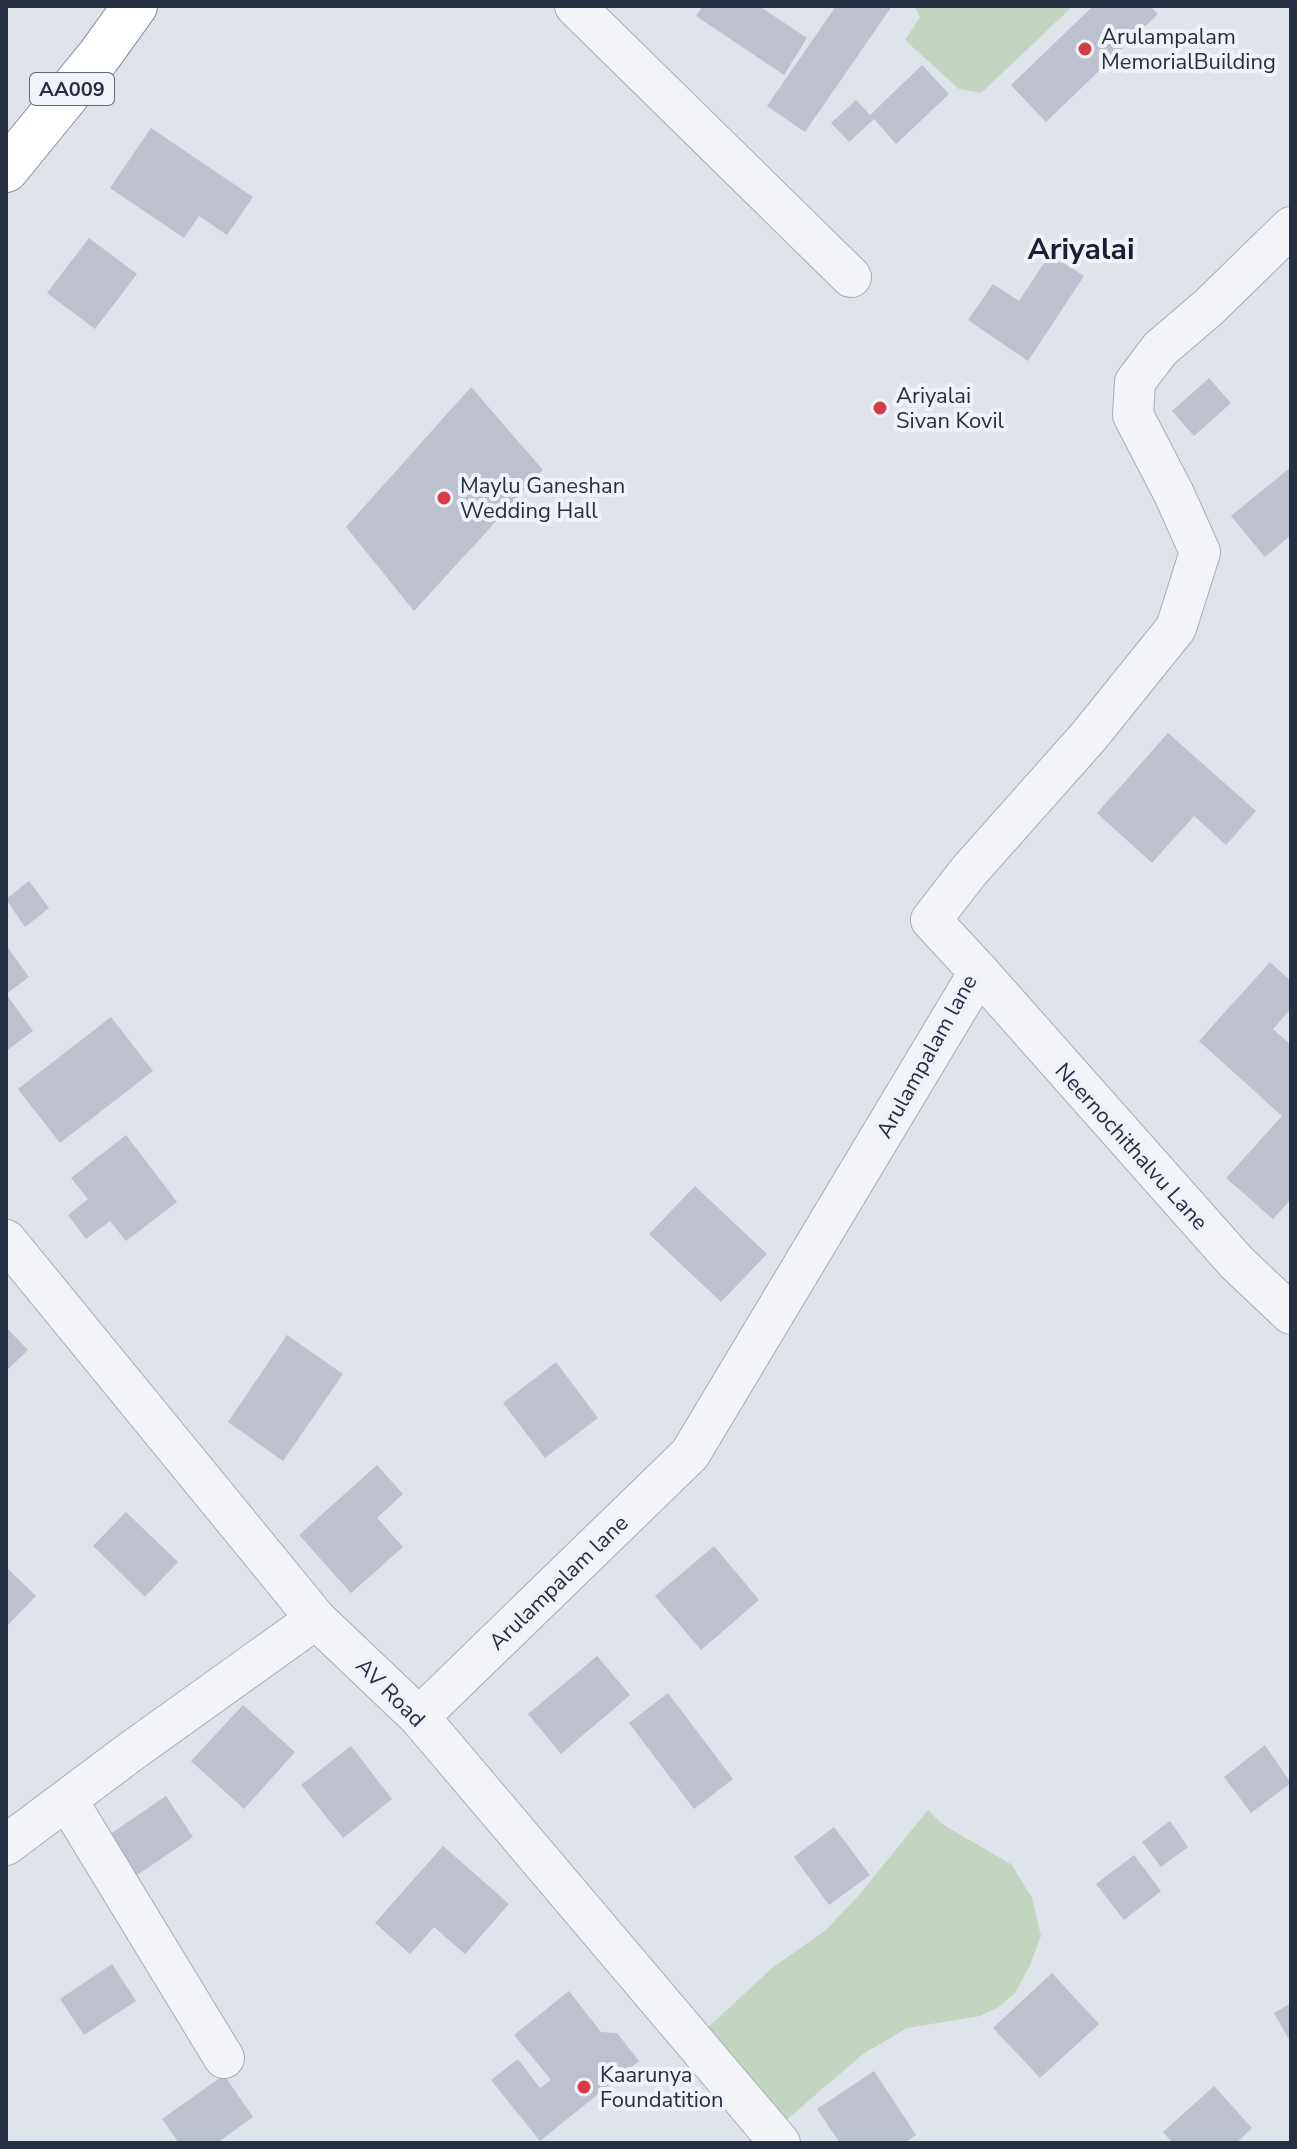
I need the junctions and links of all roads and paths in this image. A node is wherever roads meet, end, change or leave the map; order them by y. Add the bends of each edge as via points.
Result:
1 (135, 6) edge
2 (575, 6) edge
3 (6, 170) edge
4 (1291, 227) edge
5 (851, 277) dead end
6 (979, 972) junction
7 (6, 1240) edge
8 (1291, 1314) edge
9 (316, 1619) junction
10 (419, 1717) junction
11 (67, 1800) junction
12 (6, 1845) edge
13 (224, 2058) dead end
14 (780, 2143) edge

1 - 3 highway, AA009
2 - 5 street
4 - 6 street, Arulampalam lane via 1160,349 1135,382 1133,415 1200,552 1176,628 931,920
6 - 8 street, Neernochithalvu Lane via 1237,1263
6 - 10 street, Arulampalam lane via 690,1454
7 - 9 street, AV Road
9 - 10 street, AV Road
9 - 11 street
10 - 14 street, AV Road
11 - 12 street
11 - 13 street

